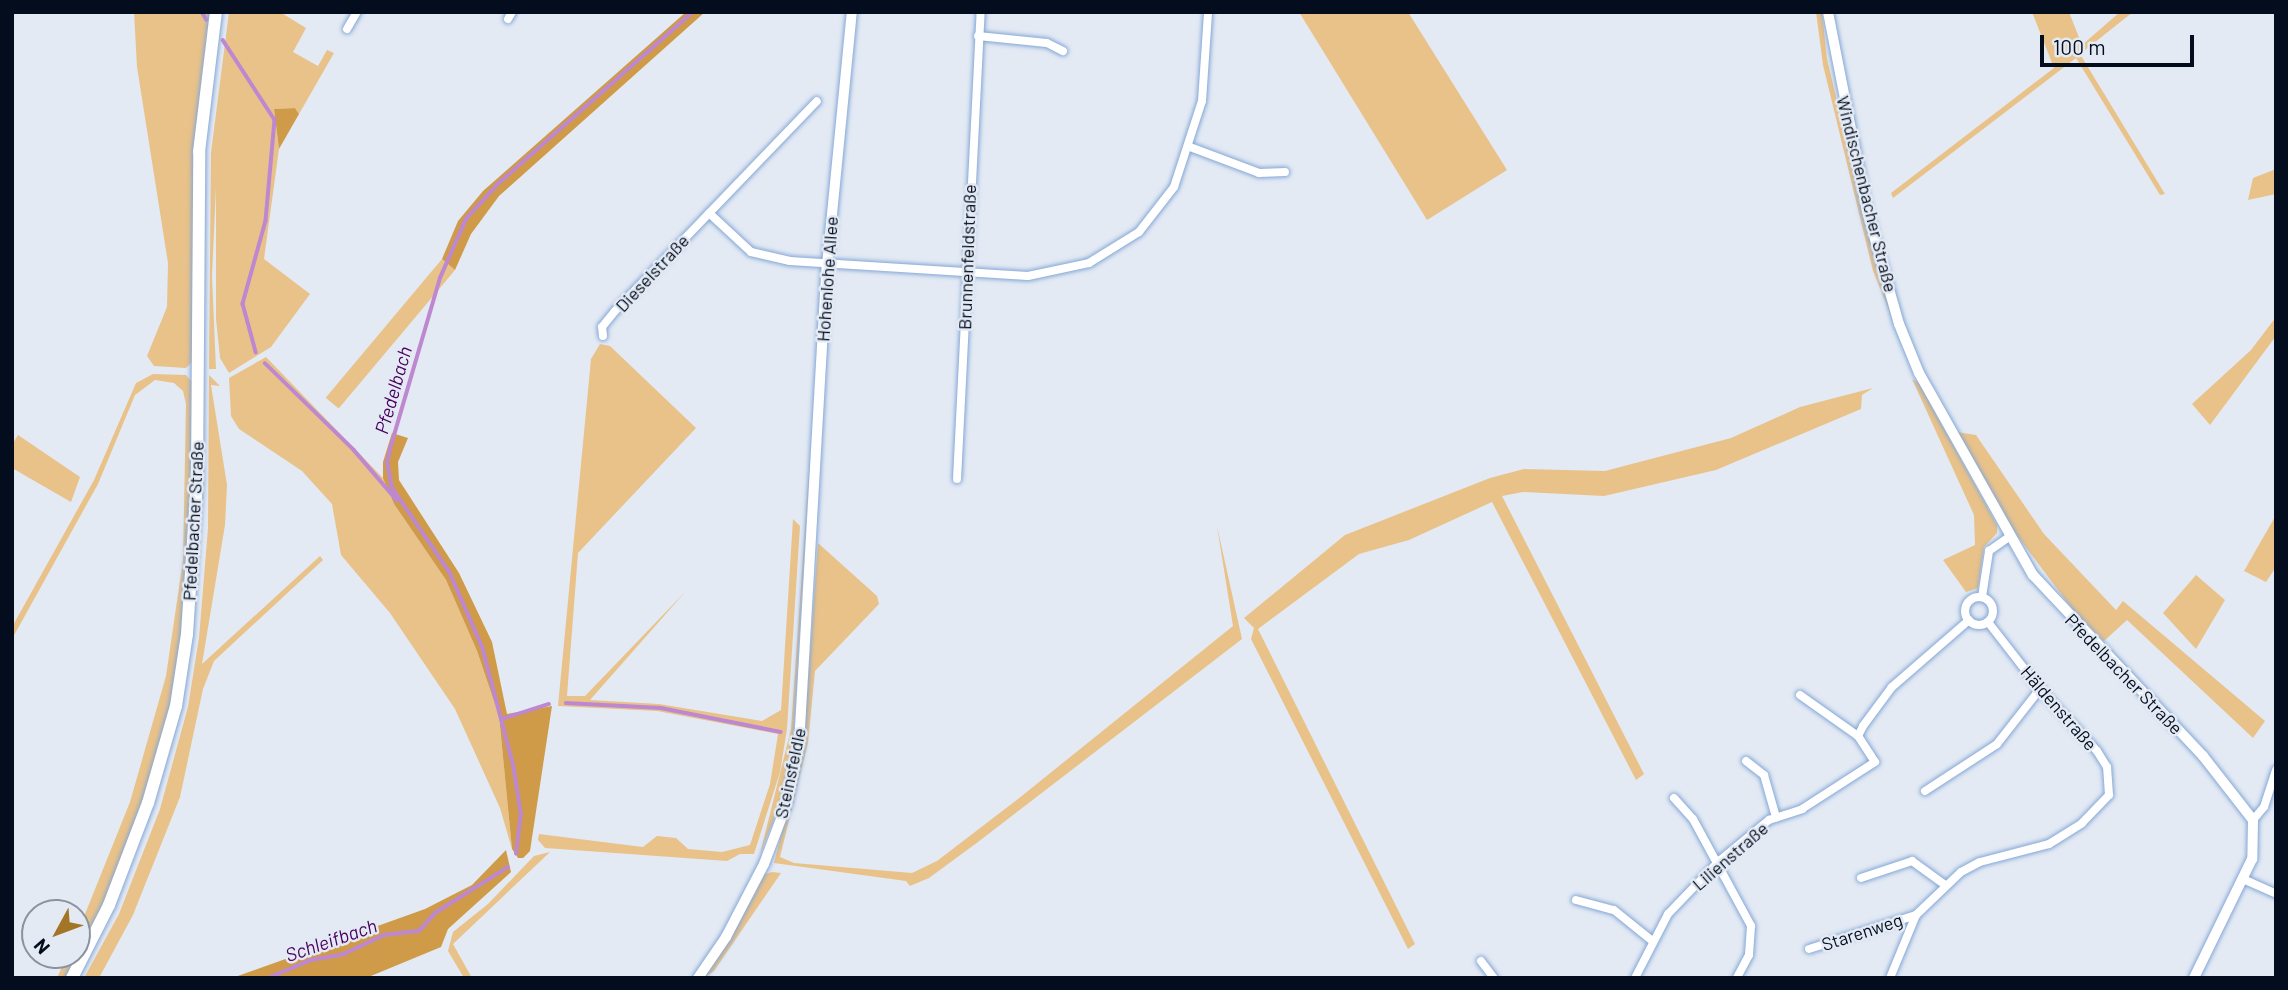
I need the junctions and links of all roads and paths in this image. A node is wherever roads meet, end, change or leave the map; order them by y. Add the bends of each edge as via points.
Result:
1 (216, 12) edge
2 (357, 12) edge
3 (852, 12) edge
4 (981, 12) edge
5 (1208, 12) edge
6 (1828, 12) edge
7 (347, 29) dead end
8 (978, 36) junction
9 (1063, 51) dead end
10 (817, 101) dead end
11 (1190, 147) junction
12 (1285, 172) dead end
13 (709, 213) junction
14 (827, 265) junction
15 (967, 273) junction
16 (603, 336) dead end
17 (1919, 373) joint
18 (957, 479) dead end
19 (2009, 537) junction
20 (811, 547) joint
21 (1982, 597) junction
22 (1969, 620) junction
23 (1988, 622) junction
24 (2040, 689) junction
25 (1800, 695) dead end
26 (1858, 736) junction
27 (1746, 761) dead end
28 (2276, 770) edge
29 (1925, 791) dead end
30 (1674, 798) dead end
31 (1776, 817) junction
32 (2253, 820) junction
33 (1719, 861) junction
34 (1861, 878) dead end
35 (2243, 879) junction
36 (1945, 885) junction
37 (2276, 894) edge
38 (1576, 900) dead end
39 (1916, 915) junction
40 (1651, 940) junction
41 (1809, 949) dead end
42 (1482, 961) dead end
43 (72, 978) edge
44 (698, 978) edge
45 (1494, 978) edge
46 (1635, 978) edge
47 (1737, 978) edge
48 (1890, 978) edge
49 (2194, 978) edge

1 - 43 main road, Pfedelbacher Straße via 199,152 197,479 187,634 176,706 148,803 109,905
2 - 7 street
3 - 14 street, Hohenlohe Allee
4 - 8 street, Brunnenfeldstraße
5 - 11 street via 1202,101
6 - 17 street, Windischenbacher Straße via 1867,211 1899,324
8 - 9 street via 1047,43
8 - 15 street, Brunnenfeldstraße
10 - 13 street, Dieselstraße
11 - 12 street via 1259,173
11 - 15 street via 1158,212 1120,247 1066,271 1028,276
13 - 14 street via 751,252
13 - 16 street, Dieselstraße via 615,311 602,327
14 - 15 street
14 - 20 street, Hohenlohe Allee
15 - 18 street, Brunnenfeldstraße
17 - 19 street, Pfedelbacher Straße
19 - 21 street via 1989,551
19 - 32 street, Pfedelbacher Straße via 2060,607 2203,756
20 - 44 street, Steinsfeldle via 803,695 787,803 749,898
21 - 22 street via 1967,605
21 - 23 street via 1993,608
22 - 23 street via 1978,625
22 - 26 street via 1892,687
23 - 24 street, Häldenstraße
24 - 29 street via 1997,744
24 - 36 street, Häldenstraße via 2097,751 2107,767 2109,795 2101,808 2058,839 1980,862
25 - 26 street
26 - 31 street, Lilienstraße via 1875,762 1802,809
27 - 31 street via 1764,775
28 - 32 street via 2264,807
30 - 33 street
31 - 33 street, Lilienstraße
32 - 35 street via 2252,859
33 - 40 street, Lilienstraße via 1668,914
33 - 47 street via 1751,926 1748,955
34 - 36 street via 1912,861
35 - 37 street
35 - 49 street
36 - 39 street, Häldenstraße
38 - 40 street via 1614,911
39 - 41 street, Starenweg
39 - 48 street, Häldenstraße
40 - 46 street, Lilienstraße
42 - 45 street

